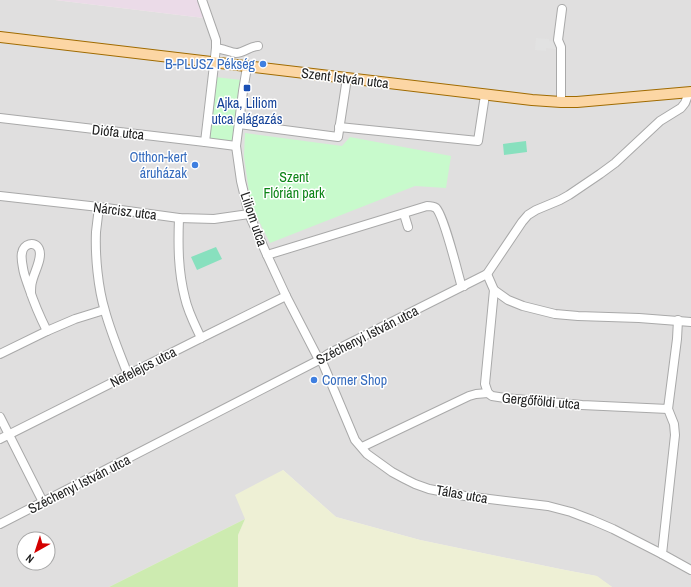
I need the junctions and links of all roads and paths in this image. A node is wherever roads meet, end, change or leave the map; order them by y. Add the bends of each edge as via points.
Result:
1 (202, 0) edge
2 (562, 9) dead end
3 (0, 37) edge
4 (258, 46) dead end
5 (216, 48) junction
6 (215, 63) junction
7 (247, 66) junction
8 (346, 78) junction
9 (690, 92) edge
10 (485, 95) junction
11 (561, 102) junction
12 (0, 118) edge
13 (239, 124) junction
14 (339, 127) junction
15 (205, 142) junction
16 (236, 146) junction
17 (0, 196) edge
18 (99, 207) junction
19 (249, 214) junction
20 (404, 214) junction
21 (179, 218) junction
22 (408, 227) dead end
23 (267, 255) junction
24 (487, 274) junction
25 (464, 286) junction
26 (494, 290) junction
27 (31, 294) junction
28 (286, 296) junction
29 (104, 310) junction
30 (678, 320) junction
31 (691, 322) edge
32 (46, 331) junction
33 (200, 338) junction
34 (0, 354) edge
35 (321, 359) junction
36 (128, 375) junction
37 (488, 393) junction
38 (668, 409) junction
39 (0, 417) edge
40 (9, 434) junction
41 (0, 439) edge
42 (362, 447) junction
43 (43, 502) junction
44 (0, 524) edge
45 (662, 554) junction
46 (691, 570) edge

1 - 5 street via 216,40
2 - 11 street via 558,40
3 - 6 main road, Szent István utca
4 - 5 street via 236,53
5 - 6 street
6 - 7 main road, Szent István utca
6 - 15 street
7 - 8 main road, Szent István utca
7 - 13 street, Liliom utca
8 - 10 main road, Szent István utca
8 - 14 street
9 - 11 main road, Szent István utca
9 - 24 street, Széchenyi István utca via 682,108 660,121 600,174 570,195 528,215
10 - 11 main road, Szent István utca
10 - 14 street via 478,141
12 - 15 street, Diófa utca
13 - 14 street via 338,137
13 - 16 street, Liliom utca
15 - 16 street, Diófa utca
16 - 19 street, Liliom utca
17 - 18 street, Nárcisz utca
18 - 21 street, Nárcisz utca
18 - 29 street via 96,257
19 - 21 street, Nárcisz utca via 214,219
19 - 23 street, Liliom utca
20 - 22 street
20 - 23 street
20 - 25 street via 427,206 435,208 443,223 461,284
21 - 33 street via 178,259 181,278 185,298
23 - 28 street, Liliom utca
24 - 25 street, Széchenyi István utca
24 - 26 street, Gergőföldi utca
25 - 35 street, Széchenyi István utca
26 - 30 street via 523,306 555,314
26 - 37 street, Gergőföldi utca via 485,384
27 - 27 street via 24,274 22,252 29,244 37,246 40,251
27 - 32 street
28 - 33 street, Nefelejcs utca
28 - 35 street, Liliom utca via 317,356
29 - 32 street
29 - 36 street
30 - 31 street
30 - 38 street
32 - 34 street
33 - 36 street, Nefelejcs utca
35 - 42 street, Tálas utca via 355,440
35 - 43 street, Széchenyi István utca
36 - 40 street, Nefelejcs utca
37 - 38 street, Gergőföldi utca via 512,399
37 - 42 street via 469,396
38 - 45 street via 675,435
39 - 40 street
40 - 41 street, Nefelejcs utca
40 - 43 street
42 - 45 street, Tálas utca via 367,454 392,472 415,484 465,496 548,506 571,512
43 - 44 street, Széchenyi István utca
45 - 46 street

